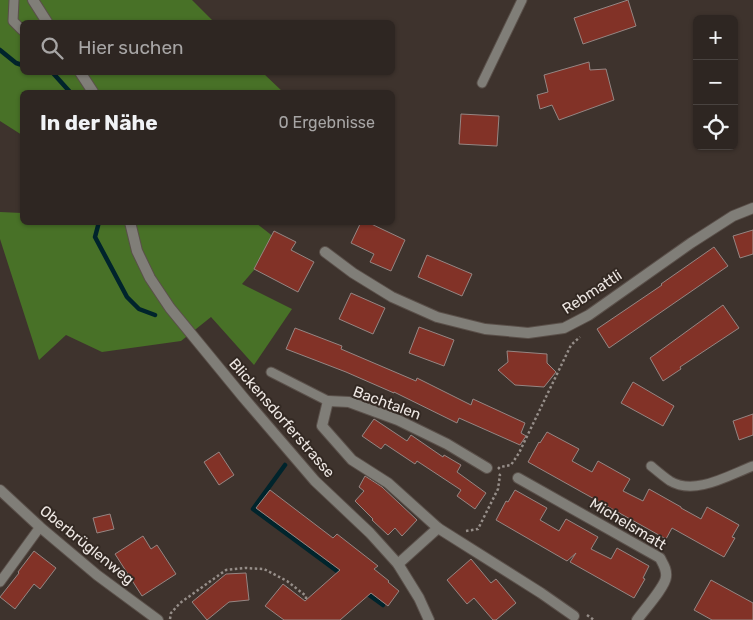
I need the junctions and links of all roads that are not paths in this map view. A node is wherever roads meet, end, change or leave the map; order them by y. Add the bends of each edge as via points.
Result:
1 (14, 0) edge
2 (33, 0) edge
3 (522, 0) edge
4 (46, 20) edge
5 (20, 28) edge
6 (82, 75) edge
7 (482, 83) dead end
8 (91, 90) edge
9 (753, 208) edge
10 (131, 225) edge
11 (325, 252) dead end
12 (271, 372) dead end
13 (328, 402) junction
14 (651, 466) dead end
15 (753, 466) edge
16 (487, 468) dead end
17 (518, 478) dead end
18 (0, 490) edge
19 (40, 527) junction
20 (438, 528) junction
21 (398, 564) junction
22 (0, 582) edge
23 (574, 616) dead end
24 (158, 620) edge
25 (429, 620) edge
26 (637, 620) edge

1 - 5 lane via 13,20
2 - 4 street
3 - 7 lane
6 - 8 street
9 - 11 street, Rebmattli via 733,216 691,243 588,315 564,328 528,333 485,329 437,317 392,297
10 - 21 street, Blickensdorferstrasse via 137,251 170,308 315,482
12 - 13 lane
13 - 16 street, Bachtalen via 349,402 398,420
13 - 20 street, Bachtalen via 322,426 352,460 388,483
14 - 15 lane via 671,482 685,487 700,486
17 - 26 street, Michelsmatt via 660,558 665,567 665,583
18 - 19 street, Oberbrüglenweg
19 - 22 lane
19 - 24 street, Oberbrüglenweg
20 - 21 street
20 - 23 street, Bachtalen
21 - 25 street, Blickensdorferstrasse

